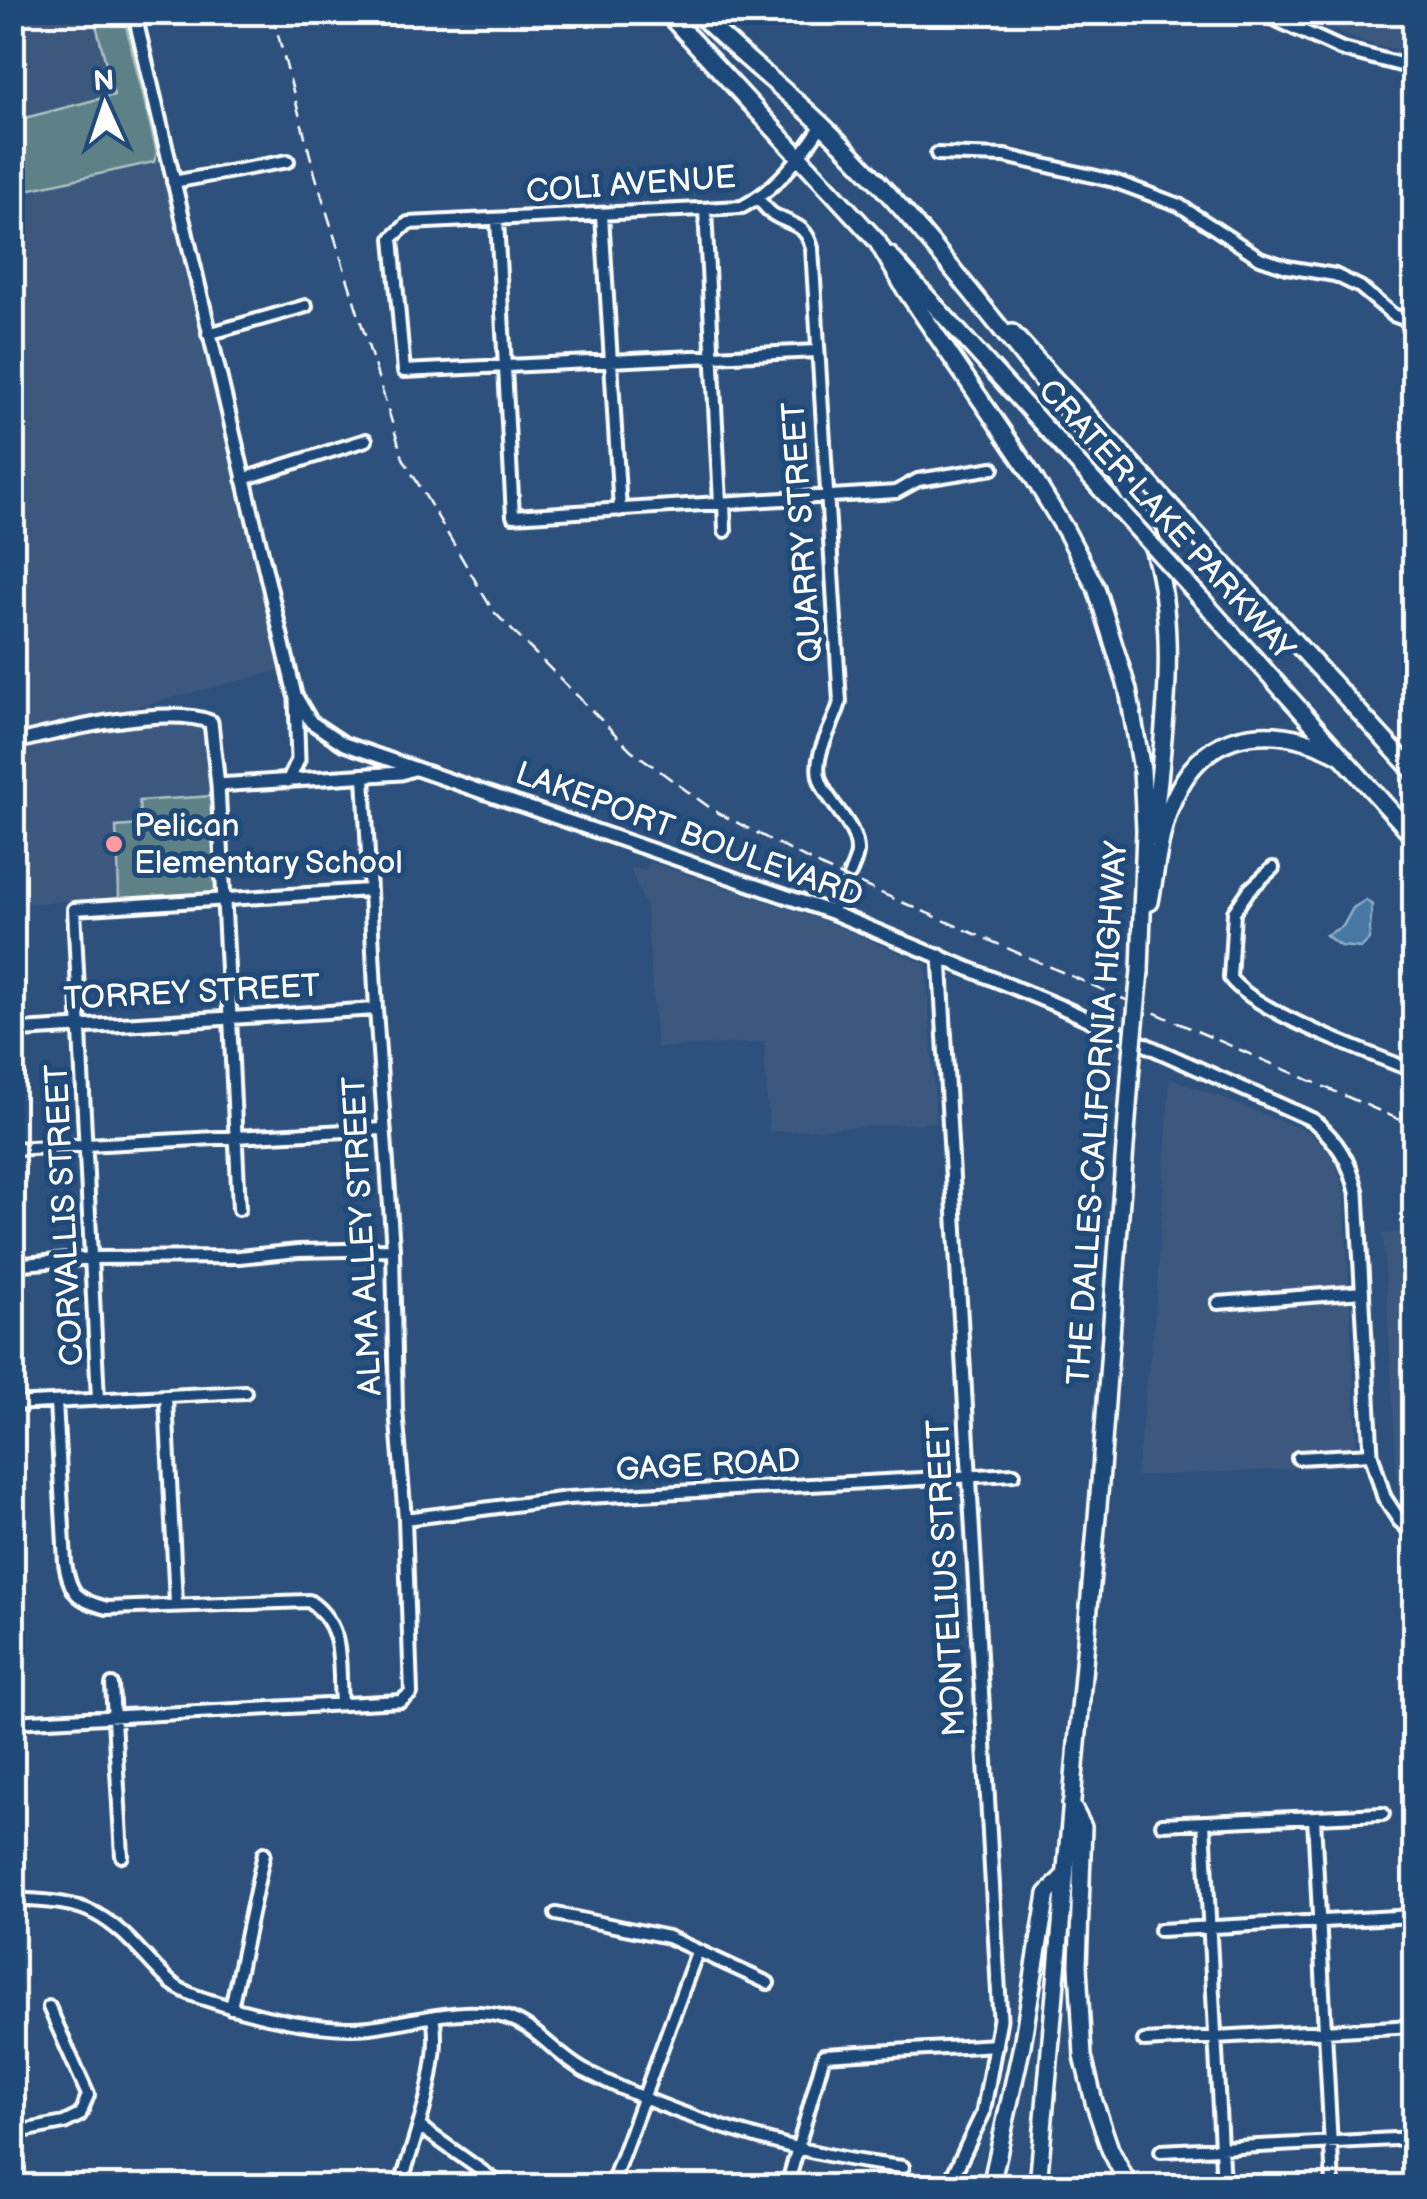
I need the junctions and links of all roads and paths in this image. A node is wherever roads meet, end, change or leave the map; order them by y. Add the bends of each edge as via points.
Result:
1 (134, 12) edge
2 (666, 12) edge
3 (697, 12) edge
4 (1260, 12) edge
5 (1414, 68) edge
6 (822, 125) junction
7 (937, 154) dead end
8 (800, 158) junction
9 (288, 161) dead end
10 (173, 182) junction
11 (758, 199) junction
12 (705, 210) junction
13 (602, 216) junction
14 (497, 220) junction
15 (876, 240) junction
16 (954, 271) junction
17 (306, 306) dead end
18 (1414, 315) edge
19 (208, 334) junction
20 (816, 351) junction
21 (713, 355) junction
22 (610, 362) junction
23 (504, 367) junction
24 (366, 440) dead end
25 (994, 468) dead end
26 (243, 479) junction
27 (826, 497) junction
28 (722, 503) junction
29 (620, 510) junction
30 (725, 531) dead end
31 (295, 695) junction
32 (12, 743) edge
33 (1343, 757) junction
34 (414, 769) junction
35 (1414, 772) edge
36 (364, 776) junction
37 (288, 780) junction
38 (218, 784) junction
39 (1414, 837) edge
40 (1273, 868) dead end
41 (850, 874) dead end
42 (842, 888) dead end
43 (369, 890) junction
44 (226, 900) junction
45 (831, 912) junction
46 (1142, 940) junction
47 (940, 956) junction
48 (376, 1009) junction
49 (230, 1018) junction
50 (81, 1028) junction
51 (12, 1031) edge
52 (1414, 1071) edge
53 (383, 1129) junction
54 (235, 1137) junction
55 (84, 1146) junction
56 (12, 1148) edge
57 (239, 1209) dead end
58 (393, 1249) junction
59 (92, 1258) junction
60 (12, 1265) edge
61 (1363, 1292) junction
62 (1218, 1303) dead end
63 (245, 1392) dead end
64 (166, 1398) junction
65 (98, 1400) junction
66 (56, 1402) junction
67 (12, 1404) edge
68 (1371, 1454) junction
69 (1298, 1458) dead end
70 (1014, 1474) dead end
71 (968, 1478) junction
72 (405, 1518) junction
73 (1414, 1534) edge
74 (176, 1603) junction
75 (112, 1686) dead end
76 (341, 1704) junction
77 (114, 1717) junction
78 (12, 1722) edge
79 (1071, 1804) junction
80 (1383, 1814) dead end
81 (1314, 1818) junction
82 (1204, 1822) junction
83 (1162, 1824) dead end
84 (264, 1853) dead end
85 (122, 1856) dead end
86 (1063, 1877) junction
87 (12, 1899) edge
88 (556, 1914) dead end
89 (1414, 1916) edge
90 (1318, 1920) junction
91 (1208, 1927) junction
92 (1160, 1930) dead end
93 (696, 1952) junction
94 (768, 1983) dead end
95 (49, 2007) dead end
96 (232, 2008) junction
97 (433, 2018) junction
98 (1414, 2026) edge
99 (1325, 2032) junction
100 (1215, 2036) junction
101 (1144, 2041) dead end
102 (998, 2044) junction
103 (645, 2097) junction
104 (419, 2126) junction
105 (12, 2133) edge
106 (1414, 2138) edge
107 (1330, 2142) junction
108 (799, 2148) junction
109 (1221, 2148) junction
110 (1161, 2151) dead end
111 (903, 2167) dead end
112 (400, 2186) edge
113 (503, 2186) edge
114 (611, 2186) edge
115 (787, 2186) edge
116 (948, 2186) edge
117 (991, 2186) edge
118 (1038, 2186) edge
119 (1128, 2186) edge
120 (1223, 2186) edge
121 (1333, 2186) edge

1 - 10 street, LAKEPORT BOULEVARD
2 - 8 main road, THE DALLES-CALIFORNIA HIGHWAY
3 - 6 main road
4 - 5 street via 1342,49
6 - 8 street, COLI AVENUE
6 - 16 main road
7 - 18 street via 1005,156 1114,181 1179,205 1260,258 1335,275 1393,316
8 - 11 street, COLI AVENUE
8 - 15 main road, THE DALLES-CALIFORNIA HIGHWAY
9 - 10 street
10 - 19 street, LAKEPORT BOULEVARD
11 - 12 street, COLI AVENUE
11 - 20 street, QUARRY STREET via 808,233
12 - 13 street, COLI AVENUE
12 - 21 street
13 - 14 street, COLI AVENUE
13 - 22 street
14 - 23 street
14 - 23 street, COLI AVENUE via 408,223 392,238 404,371
15 - 33 main road, CRATER LAKE PARKWAY, bridge
15 - 46 main road, THE DALLES-CALIFORNIA HIGHWAY via 1030,472 1096,588 1128,690 1142,770
16 - 35 main road, CRATER LAKE PARKWAY
16 - 46 main road via 1116,473 1146,526 1158,564 1167,662
17 - 19 street
19 - 26 street, LAKEPORT BOULEVARD
20 - 21 street
20 - 27 street, QUARRY STREET
21 - 22 street
21 - 28 street
22 - 23 street
22 - 29 street
23 - 29 street via 512,516
24 - 26 street
25 - 27 street via 918,480 896,492
26 - 31 street, LAKEPORT BOULEVARD
27 - 28 street
27 - 41 street, QUARRY STREET via 840,702 818,758 819,779 858,852
28 - 29 street
28 - 30 street
31 - 34 street, LAKEPORT BOULEVARD via 312,722 344,744
31 - 37 street via 298,760
32 - 38 street via 76,728 198,717 211,722
33 - 39 main road, CRATER LAKE PARKWAY
33 - 46 main road via 1315,741 1264,733 1214,748 1178,791 1167,820
34 - 36 street
34 - 45 street, LAKEPORT BOULEVARD
36 - 37 street
36 - 43 street, ALMA ALLEY STREET
37 - 38 street
38 - 44 street
40 - 52 street via 1234,912 1230,978 1239,991
42 - 45 street
43 - 44 street
43 - 48 street, ALMA ALLEY STREET
44 - 49 street
44 - 50 street, CORVALLIS STREET via 74,909
45 - 47 street, LAKEPORT BOULEVARD
46 - 79 main road, THE DALLES-CALIFORNIA HIGHWAY, bridge
47 - 61 street, LAKEPORT BOULEVARD via 1314,1120 1350,1162
47 - 71 street, MONTELIUS STREET
48 - 49 street, TORREY STREET
48 - 53 street, ALMA ALLEY STREET
49 - 50 street, TORREY STREET
49 - 54 street
50 - 51 street, TORREY STREET
50 - 55 street, CORVALLIS STREET
53 - 54 street
53 - 58 street, ALMA ALLEY STREET
54 - 55 street
54 - 57 street
55 - 56 street
55 - 59 street, CORVALLIS STREET
58 - 59 street
58 - 72 street, ALMA ALLEY STREET
59 - 60 street
59 - 65 street, CORVALLIS STREET
61 - 62 street
61 - 68 street, LAKEPORT BOULEVARD
63 - 64 street
64 - 65 street
64 - 74 street
65 - 66 street
66 - 67 street
66 - 74 street via 69,1586 84,1602 106,1608
68 - 69 street
68 - 73 street, LAKEPORT BOULEVARD via 1384,1498
70 - 71 street, GAGE ROAD
71 - 72 street, GAGE ROAD via 568,1498
71 - 102 street, MONTELIUS STREET
72 - 76 street, ALMA ALLEY STREET via 410,1693 402,1701
74 - 76 street via 309,1601 336,1628
75 - 77 street
76 - 77 street
77 - 78 street
77 - 85 street
79 - 86 main road, THE DALLES-CALIFORNIA HIGHWAY
79 - 119 main road via 1083,1827 1083,2056
80 - 81 street
81 - 82 street
81 - 90 street
82 - 83 street
82 - 91 street
84 - 96 street
86 - 117 main road via 1048,1894
86 - 118 main road, THE DALLES-CALIFORNIA HIGHWAY
87 - 96 street via 92,1912 168,1980
88 - 93 street via 668,1938
89 - 90 street
90 - 91 street
90 - 99 street
91 - 92 street
91 - 100 street
93 - 94 street
93 - 103 street
95 - 105 street via 88,2094 80,2115
96 - 97 street via 326,2027
97 - 103 street via 473,2011 508,2018 583,2070
97 - 104 street via 437,2036
98 - 99 street
99 - 100 street
99 - 107 street
100 - 101 street
100 - 109 street
102 - 108 street via 824,2056
102 - 116 street, MONTELIUS STREET via 983,2112
103 - 108 street
103 - 114 street
104 - 112 street
104 - 113 street
106 - 107 street
107 - 109 street
107 - 121 street
108 - 111 street
108 - 115 street
109 - 110 street
109 - 120 street

